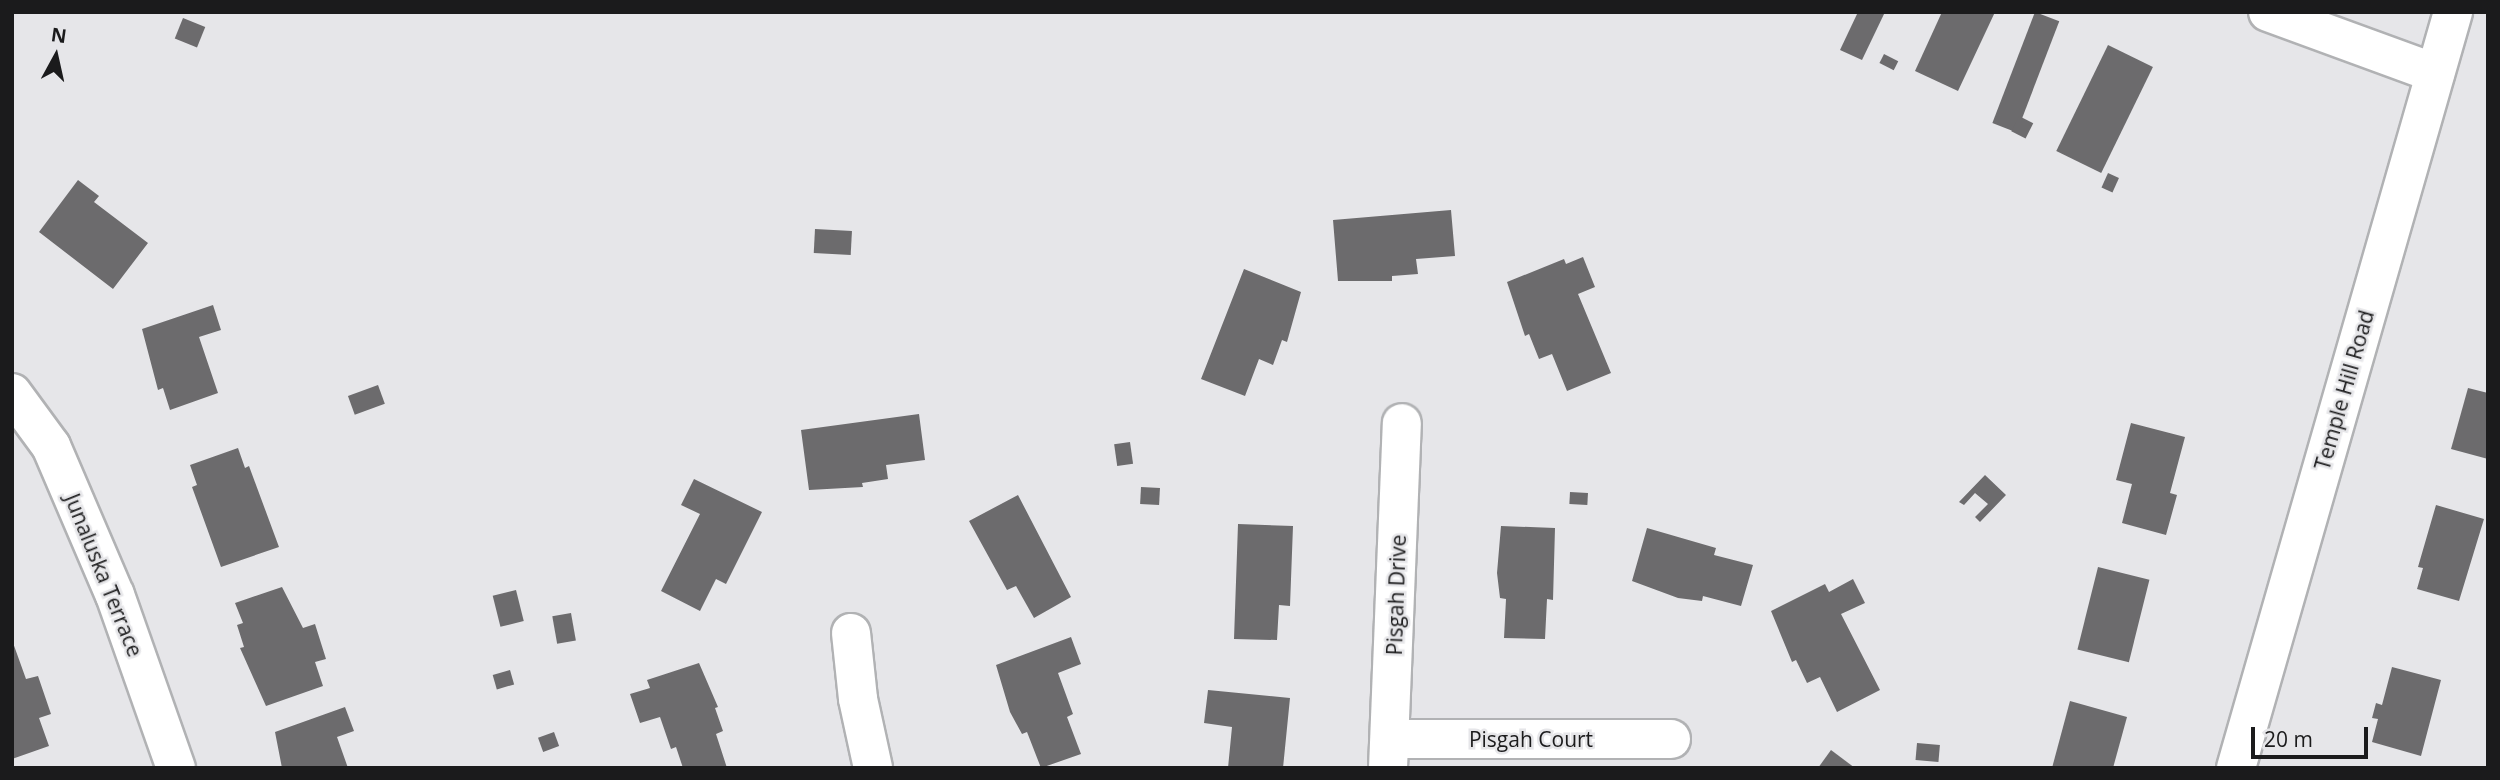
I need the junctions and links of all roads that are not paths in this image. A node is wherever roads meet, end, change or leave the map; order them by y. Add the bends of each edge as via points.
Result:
1 (2269, 12) edge
2 (2453, 12) edge
3 (2435, 73) junction
4 (12, 393) edge
5 (1402, 423) dead end
6 (850, 632) dead end
7 (1671, 739) dead end
8 (1390, 753) edge
9 (176, 768) edge
10 (873, 768) edge
11 (2236, 768) edge

1 - 3 street
2 - 3 street, Temple Hill Road
3 - 11 street, Temple Hill Road
4 - 9 street, Junaluska Terrace via 51,446 115,595
5 - 8 street, Pisgah Drive
6 - 10 street
7 - 8 street, Pisgah Court

